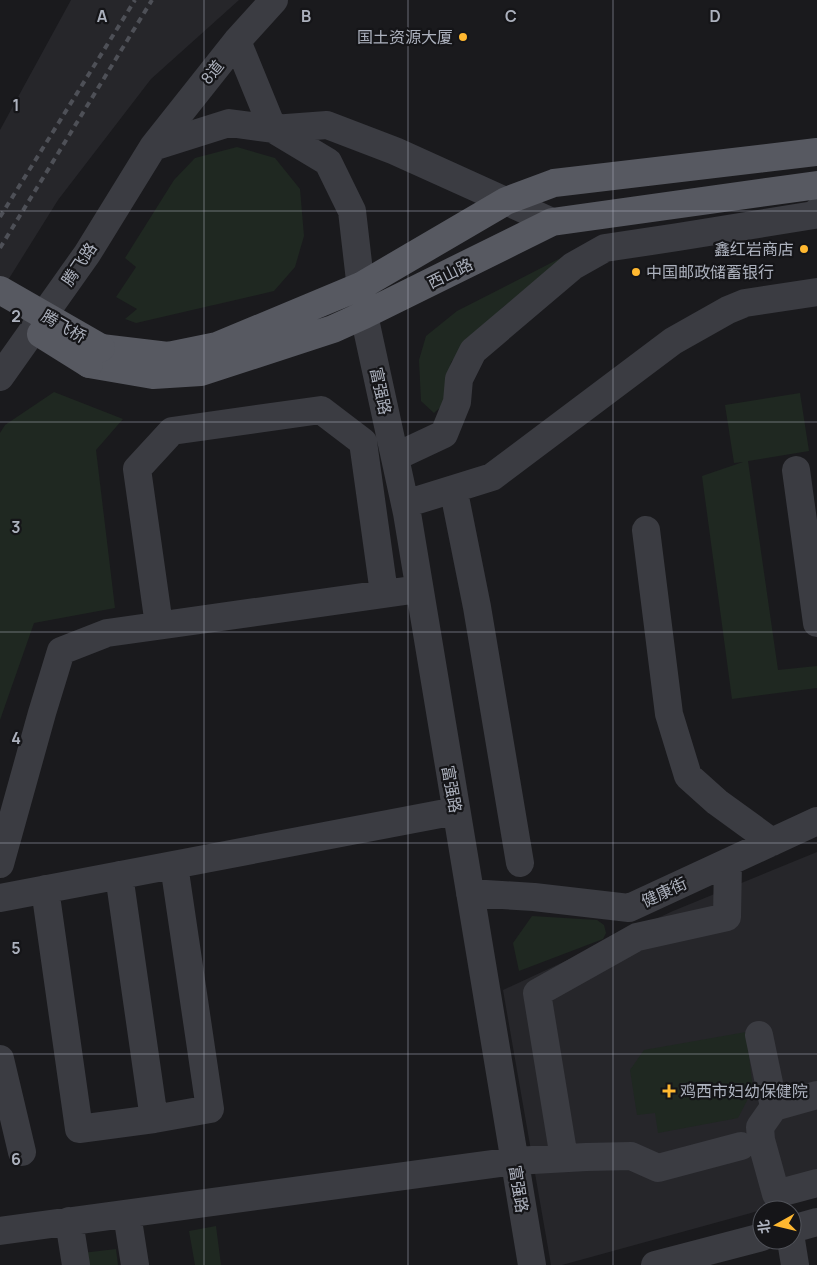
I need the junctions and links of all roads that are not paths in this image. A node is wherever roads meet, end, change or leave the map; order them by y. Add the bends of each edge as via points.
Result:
1 (274, 0) edge
2 (237, 41) junction
3 (273, 129) junction
4 (153, 147) junction
5 (817, 152) edge
6 (817, 185) edge
7 (506, 201) junction
8 (817, 212) edge
9 (552, 222) junction
10 (361, 286) junction
11 (0, 290) edge
12 (817, 292) edge
13 (0, 307) edge
14 (364, 315) junction
15 (95, 356) junction
16 (0, 377) edge
17 (395, 457) junction
18 (796, 470) dead end
19 (455, 497) dead end
20 (405, 504) junction
21 (646, 530) dead end
22 (419, 588) junction
23 (384, 594) junction
24 (817, 623) edge
25 (159, 625) junction
26 (456, 811) junction
27 (817, 821) edge
28 (772, 842) junction
29 (728, 862) junction
30 (520, 863) dead end
31 (0, 864) edge
32 (174, 865) junction
33 (120, 875) junction
34 (45, 890) junction
35 (470, 893) junction
36 (0, 898) edge
37 (629, 908) junction
38 (637, 938) junction
39 (759, 1035) dead end
40 (0, 1059) edge
41 (817, 1095) edge
42 (774, 1107) junction
43 (154, 1118) junction
44 (741, 1146) dead end
45 (22, 1152) dead end
46 (564, 1158) junction
47 (515, 1161) junction
48 (817, 1183) edge
49 (127, 1214) junction
50 (70, 1221) junction
51 (817, 1222) edge
52 (802, 1226) edge
53 (0, 1231) edge
54 (752, 1240) edge
55 (792, 1250) edge
56 (76, 1265) edge
57 (134, 1265) edge
58 (532, 1265) edge
59 (655, 1265) edge
60 (794, 1265) edge

1 - 2 street, 8道
2 - 3 street
2 - 4 street, 8道
3 - 4 street via 229,123
3 - 7 street via 327,125 395,151
3 - 10 street, 富强路 via 328,162 352,211
4 - 16 street, 腾飞路 via 87,254
5 - 7 main road, 西山路 via 554,183
6 - 9 main road, 西山路
7 - 9 street
7 - 10 main road, 西山路
8 - 17 street via 605,248 593,254 574,266 474,351 459,379 457,402 444,434
9 - 14 main road, 西山路
10 - 14 street, 富强路
10 - 15 main road, 西山路 via 217,346 168,356
11 - 15 main road, 腾飞桥, bridge
12 - 20 street via 744,303 728,310 674,341 492,477
13 - 15 main road, 腾飞桥, bridge
14 - 15 main road, 西山路 via 333,329 201,372 153,375
14 - 17 street, 富强路
17 - 20 street, 富强路
18 - 24 street
19 - 30 street
20 - 22 street, 富强路
21 - 28 street via 669,714 688,776 717,802
22 - 23 street
22 - 26 street, 富强路
23 - 25 street
23 - 25 street via 363,442 322,410 172,431 137,469
25 - 31 street via 107,633 61,651
26 - 32 street
26 - 35 street, 富强路
27 - 28 street, 健康街
28 - 29 street, 健康街
29 - 37 street, 健康街
29 - 38 street via 727,917
32 - 33 street
32 - 43 street via 210,1109
33 - 34 street
33 - 43 street
34 - 36 street
34 - 43 street via 79,1129
35 - 37 street, 健康街
35 - 47 street, 富强路
37 - 38 street
38 - 46 street via 537,994
39 - 42 street
40 - 45 street
41 - 42 street
42 - 48 street via 760,1127 776,1194
44 - 46 street via 658,1168 631,1156
46 - 47 street
47 - 49 street
47 - 58 street, 富强路
49 - 50 street
49 - 57 street
50 - 53 street
50 - 56 street
51 - 52 street
54 - 59 street
55 - 60 street

